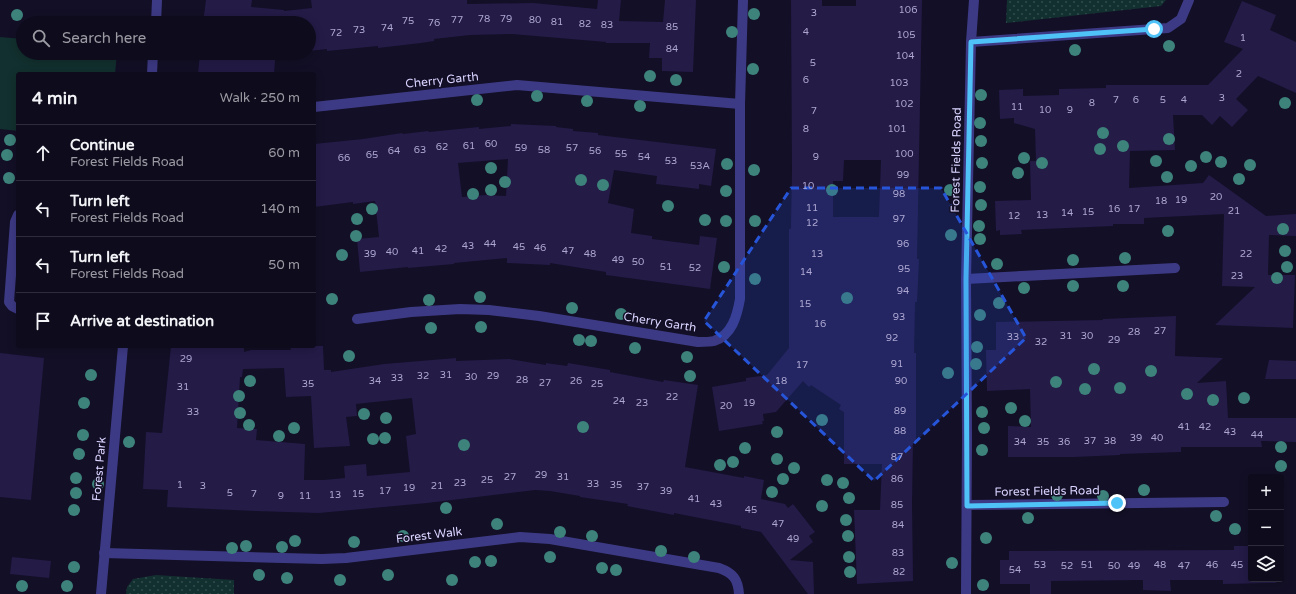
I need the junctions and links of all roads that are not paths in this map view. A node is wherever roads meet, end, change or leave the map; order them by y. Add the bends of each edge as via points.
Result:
1 (157, 0) edge
2 (743, 0) edge
3 (974, 0) edge
4 (1189, 0) edge
5 (156, 16) edge
6 (971, 42) junction
7 (153, 60) edge
8 (152, 72) edge
9 (740, 104) junction
10 (316, 107) edge
11 (16, 220) edge
12 (1175, 268) dead end
13 (966, 279) junction
14 (16, 307) edge
15 (357, 319) dead end
16 (123, 348) edge
17 (1224, 502) dead end
18 (967, 506) junction
19 (104, 553) junction
20 (101, 594) edge
21 (739, 594) edge
22 (966, 594) edge

1 - 5 street
2 - 9 street, Cherry Garth
3 - 6 street, Forest Fields Road
4 - 6 street via 1181,20 1168,28
6 - 13 street, Forest Fields Road
7 - 8 street
9 - 10 street, Cherry Garth via 517,85
9 - 15 street, Cherry Garth via 740,299 738,313 732,325 724,335 714,341 698,342 489,310 411,312
11 - 14 street via 9,302
12 - 13 street
13 - 18 street, Forest Fields Road
16 - 19 street, Forest Park
17 - 18 street, Forest Fields Road
18 - 22 street, Forest Fields Road
19 - 20 street, Forest Park
19 - 21 street, Forest Walk via 329,559 520,537 550,539 719,568 732,575 737,582

